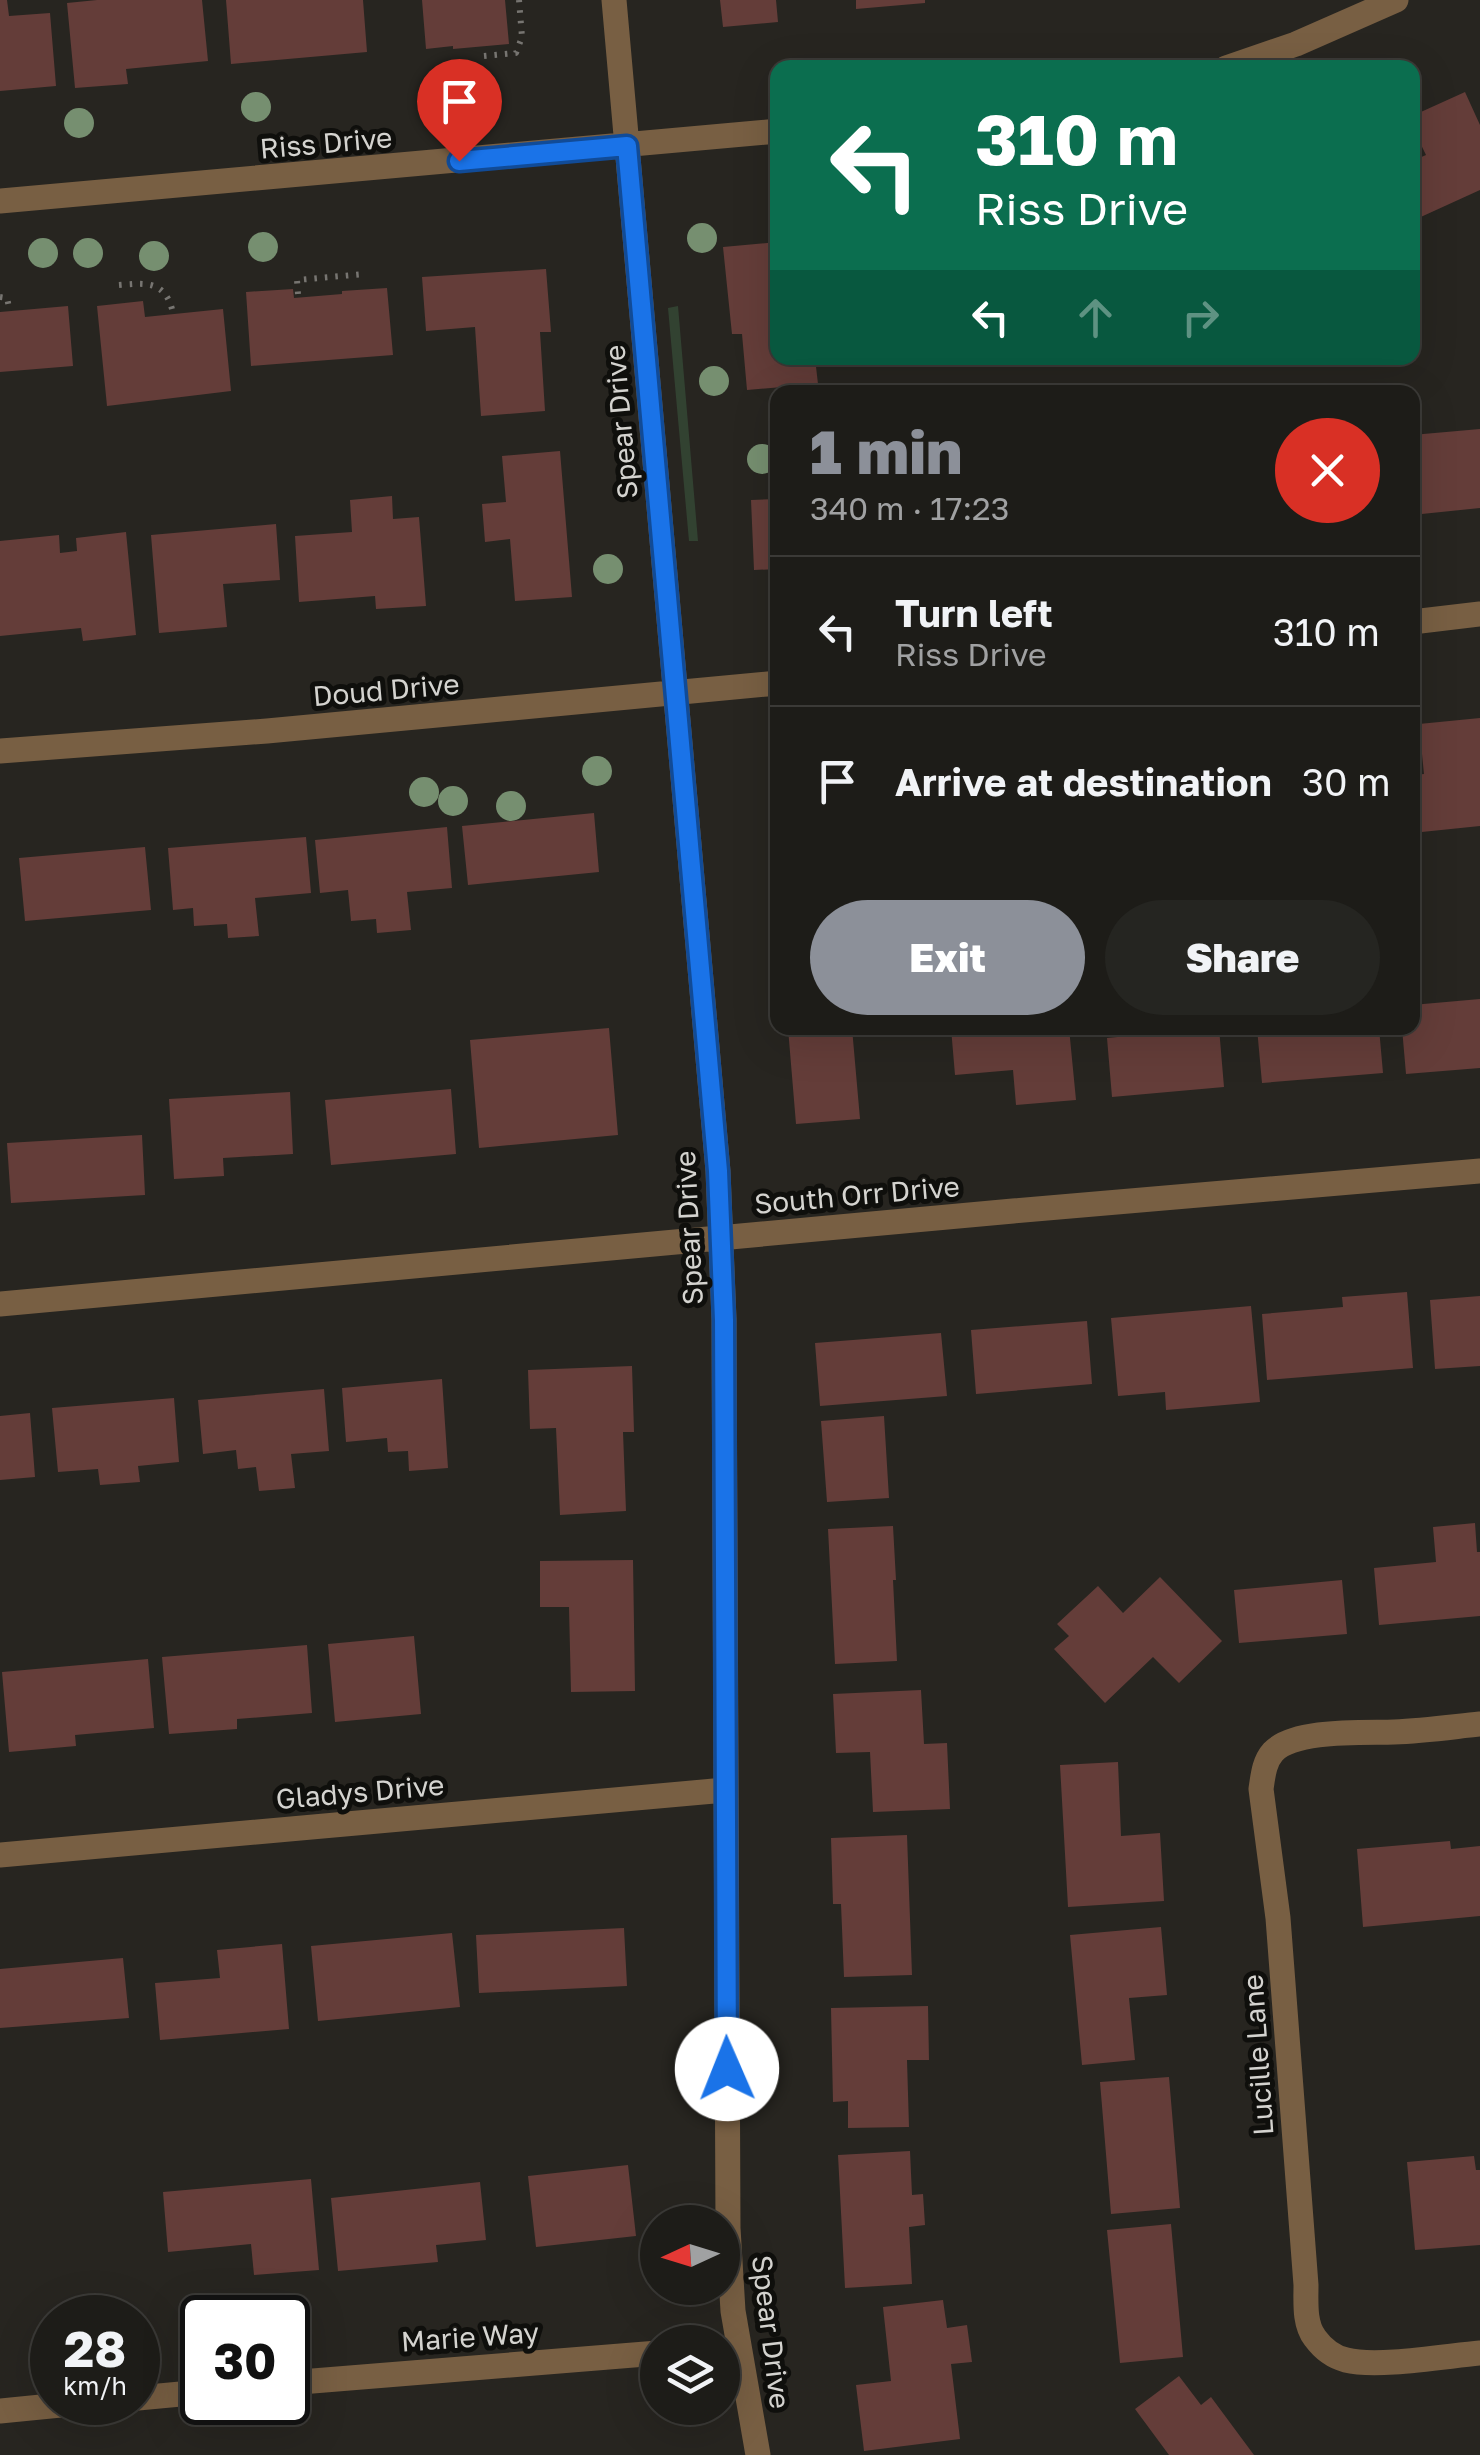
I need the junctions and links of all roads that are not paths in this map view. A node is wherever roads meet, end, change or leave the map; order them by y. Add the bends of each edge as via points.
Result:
1 (614, 0) edge
2 (1396, 0) edge
3 (1249, 60) edge
4 (770, 132) edge
5 (627, 146) junction
6 (0, 201) edge
7 (1480, 614) edge
8 (1420, 621) edge
9 (770, 684) edge
10 (674, 693) junction
11 (0, 751) edge
12 (1480, 1171) edge
13 (721, 1238) junction
14 (0, 1304) edge
15 (1480, 1724) edge
16 (724, 1790) junction
17 (0, 1855) edge
18 (731, 2325) edge
19 (1480, 2353) edge
20 (640, 2354) edge
21 (310, 2381) edge
22 (740, 2386) edge
23 (30, 2408) edge
24 (0, 2411) edge
25 (758, 2455) edge

1 - 5 street, Spear Drive
2 - 3 street
4 - 5 street, Riss Drive
5 - 6 street, Riss Drive
5 - 10 street, Spear Drive
7 - 8 street
9 - 10 street, Doud Drive
10 - 11 street, Doud Drive
10 - 13 street, Spear Drive
12 - 13 street, South Orr Drive
13 - 14 street, South Orr Drive
13 - 16 street, Spear Drive
15 - 19 street, Lucille Lane via 1314,1736 1286,1744 1270,1756 1261,1789 1312,2336 1331,2355 1349,2361
16 - 17 street, Gladys Drive
16 - 18 street, Spear Drive
20 - 21 street, Marie Way
22 - 25 street, Spear Drive
23 - 24 street

